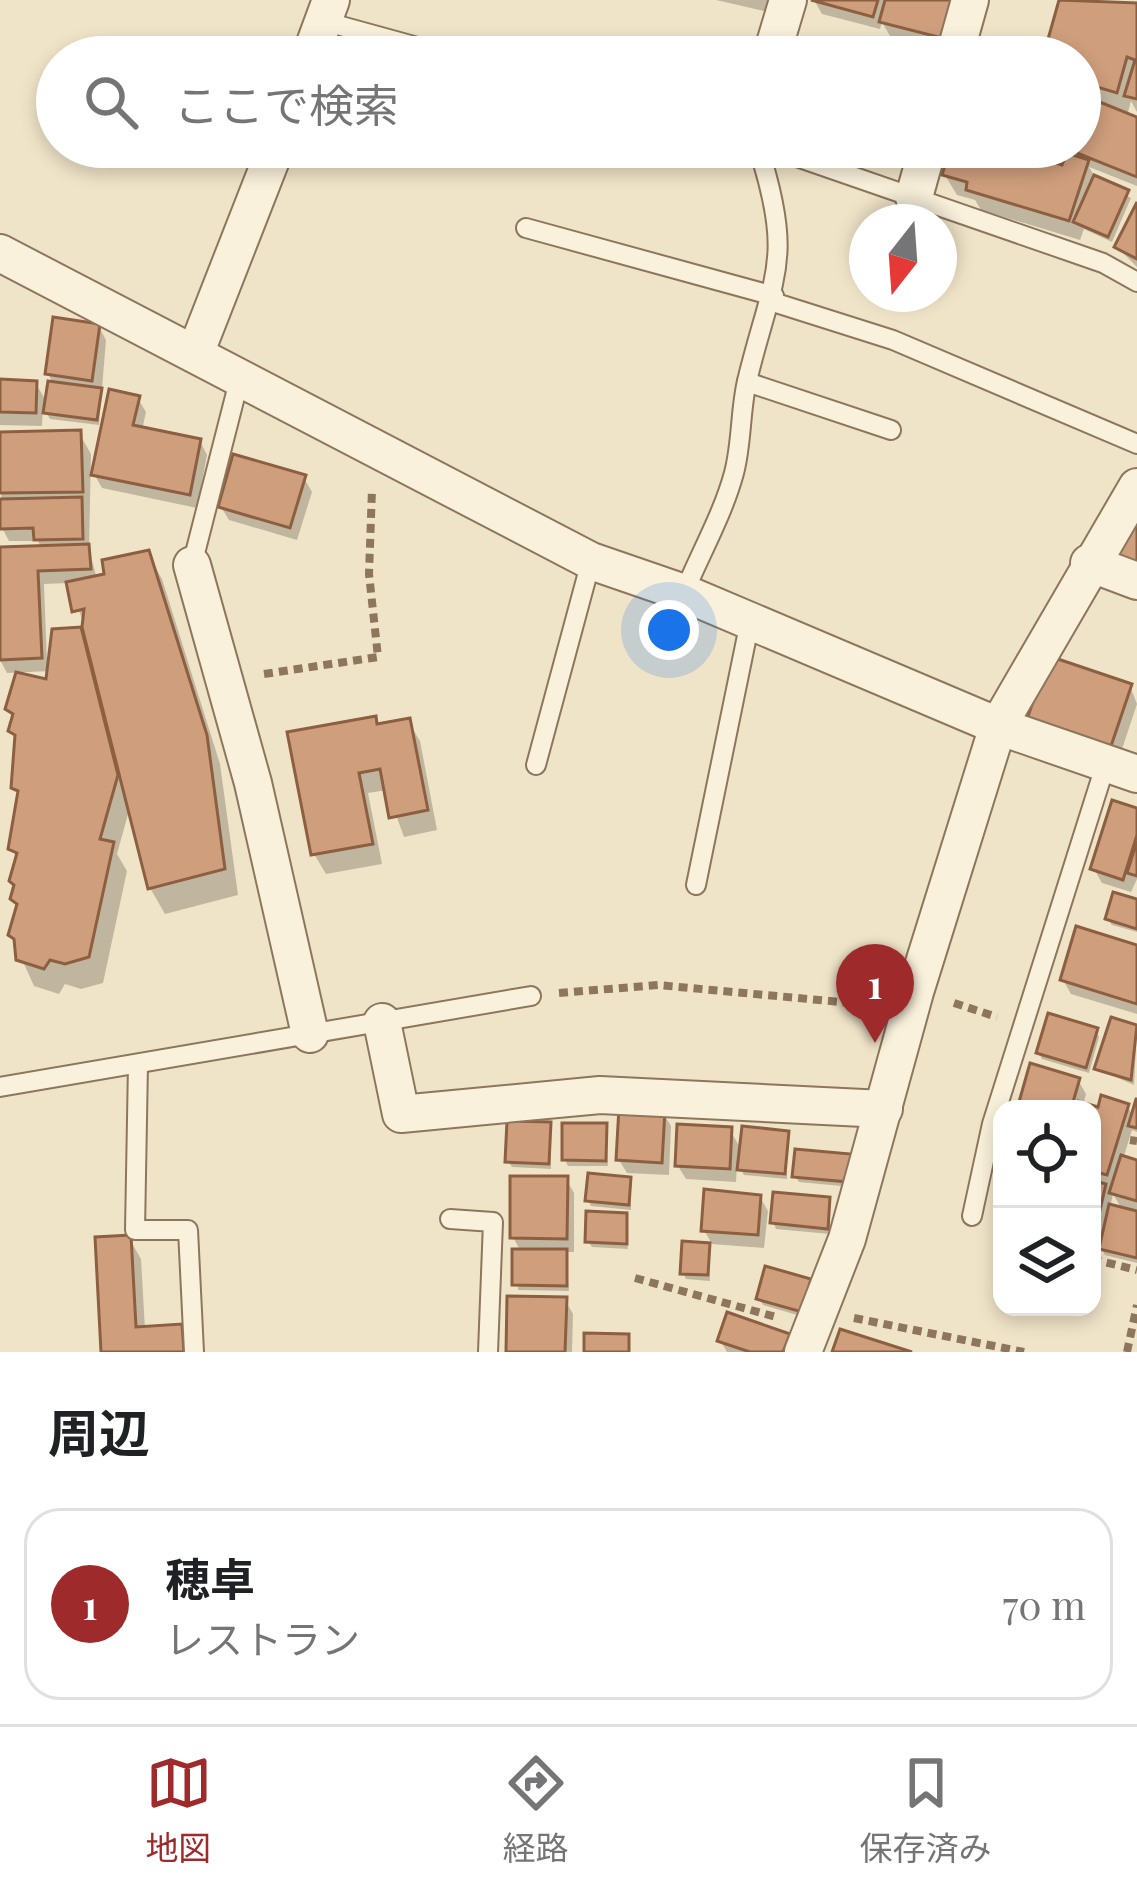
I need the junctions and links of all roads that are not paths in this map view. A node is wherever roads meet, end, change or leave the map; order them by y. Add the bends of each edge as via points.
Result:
1 (788, 0) edge
2 (970, 0) edge
3 (327, 10) edge
4 (397, 36) edge
5 (777, 36) edge
6 (960, 36) edge
7 (269, 168) edge
8 (765, 168) edge
9 (829, 168) edge
10 (922, 168) edge
11 (914, 197) junction
12 (526, 228) dead end
13 (0, 253) edge
14 (1137, 282) edge
15 (773, 299) junction
16 (195, 354) junction
17 (240, 377) junction
18 (747, 382) junction
19 (892, 430) dead end
20 (1137, 444) edge
21 (1137, 487) edge
22 (592, 561) junction
23 (1089, 563) junction
24 (192, 565) joint
25 (1137, 581) edge
26 (683, 593) junction
27 (750, 621) junction
28 (998, 726) junction
29 (536, 765) dead end
30 (1122, 768) edge
31 (696, 885) dead end
32 (531, 996) road end
33 (382, 1022) junction
34 (310, 1034) junction
35 (138, 1064) junction
36 (0, 1087) edge
37 (884, 1108) junction
38 (972, 1216) dead end
39 (449, 1220) dead end
40 (811, 1332) edge
41 (194, 1352) edge
42 (488, 1352) edge

1 - 5 street
2 - 6 street
3 - 4 lane
7 - 16 street
8 - 15 lane via 781,249
9 - 11 lane
10 - 11 street
11 - 14 lane
12 - 15 lane
13 - 16 street
15 - 18 lane
15 - 20 lane
16 - 17 street
17 - 22 street
17 - 24 lane
18 - 19 lane
18 - 26 lane via 734,473
21 - 23 street
22 - 26 street
22 - 29 lane
23 - 25 street
23 - 28 street
24 - 34 street
26 - 27 street
27 - 28 street
27 - 31 lane
28 - 30 street
28 - 37 street
30 - 38 lane via 992,1124
32 - 33 lane
33 - 34 lane
33 - 37 street via 401,1114 600,1095
34 - 35 lane
35 - 36 lane
35 - 41 lane via 135,1230 188,1230
37 - 40 street
39 - 42 lane via 493,1222

